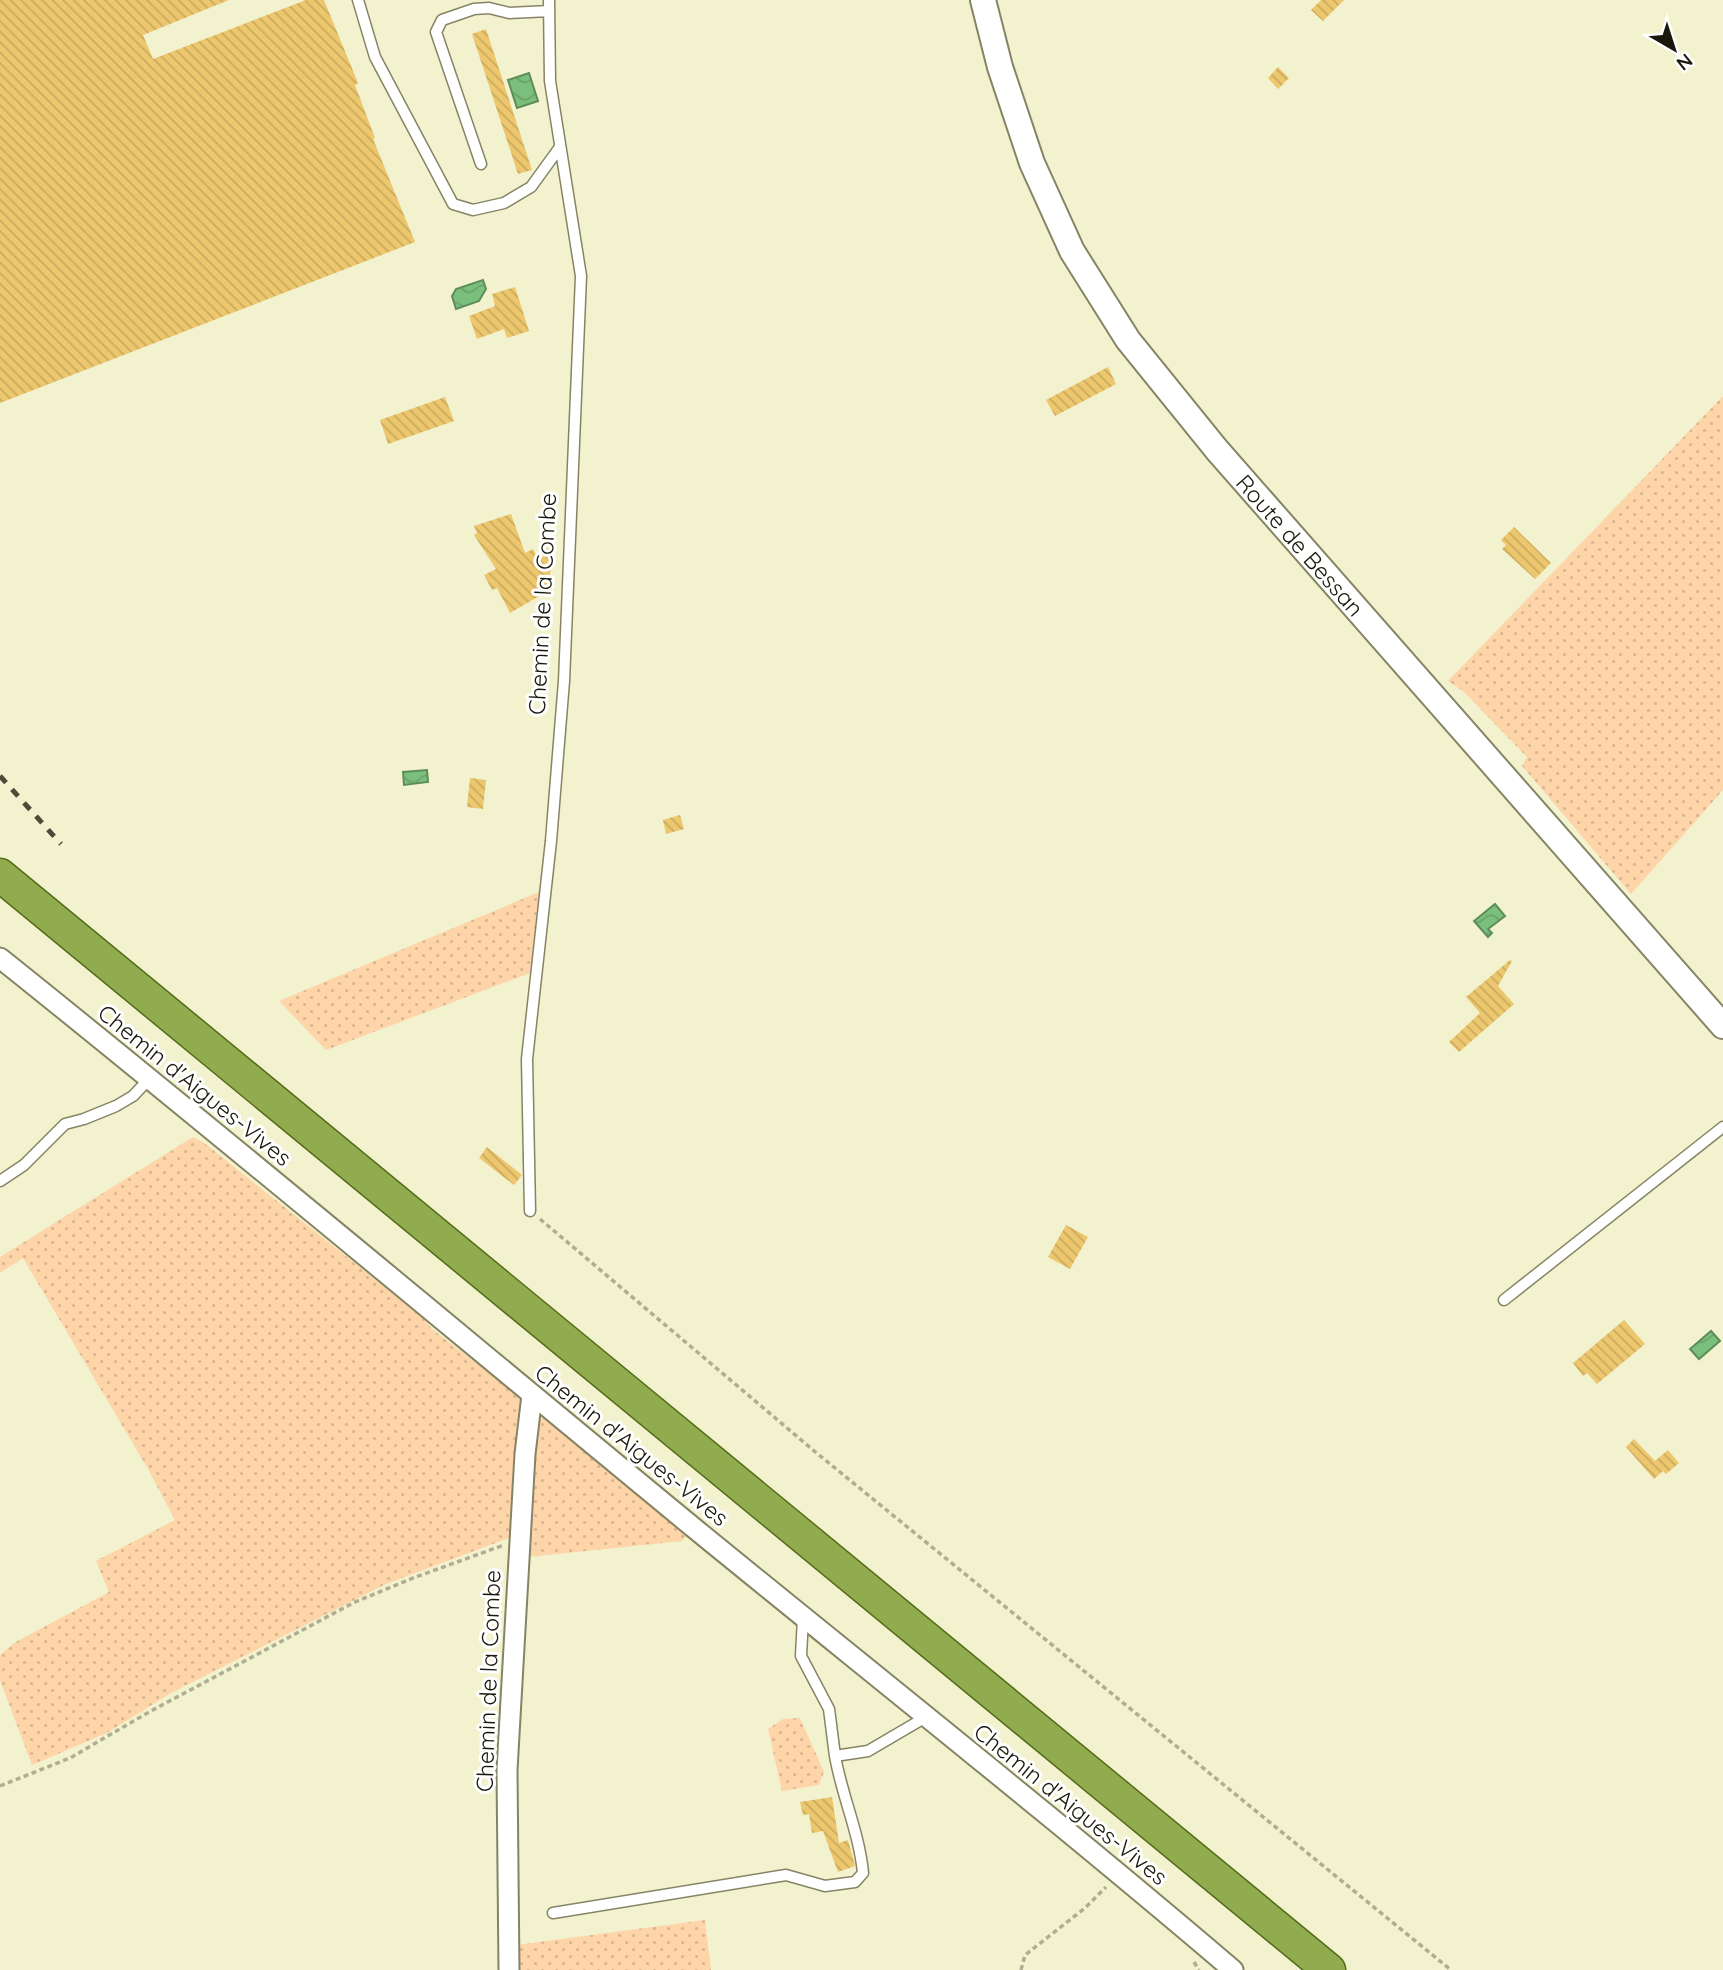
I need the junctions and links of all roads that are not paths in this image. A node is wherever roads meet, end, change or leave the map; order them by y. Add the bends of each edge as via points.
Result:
1 (358, 0) edge
2 (983, 0) edge
3 (549, 5) edge
4 (560, 147) junction
5 (481, 164) dead end
6 (0, 875) edge
7 (0, 958) edge
8 (1723, 1026) edge
9 (150, 1079) junction
10 (1723, 1127) edge
11 (0, 1181) edge
12 (530, 1211) road end
13 (1504, 1300) dead end
14 (532, 1395) junction
15 (803, 1618) junction
16 (926, 1717) junction
17 (835, 1756) junction
18 (553, 1913) dead end
19 (509, 1970) edge
20 (1233, 1970) edge
21 (1329, 1970) edge

1 - 4 lane via 374,57 453,204 473,210 504,203 531,187
2 - 8 street, Route de Bessan via 1032,163 1072,251 1128,340 1217,450
3 - 4 lane, Chemin de la Combe via 550,81
3 - 5 lane via 509,13 474,9 442,20 436,33
4 - 12 lane, Chemin de la Combe via 581,276 564,681 527,1059
6 - 21 highway
7 - 9 street, Chemin d'Aigues-Vives
9 - 11 lane via 116,1106 65,1124 24,1165
9 - 14 street, Chemin d'Aigues-Vives
10 - 13 lane
14 - 15 street, Chemin d'Aigues-Vives
14 - 19 street, Chemin de la Combe via 507,1770
15 - 16 street, Chemin d'Aigues-Vives
15 - 17 lane via 801,1656 829,1709
16 - 17 lane via 868,1751
16 - 20 street, Chemin d'Aigues-Vives
17 - 18 lane via 840,1787 861,1848 863,1872 855,1882 825,1886 786,1875

